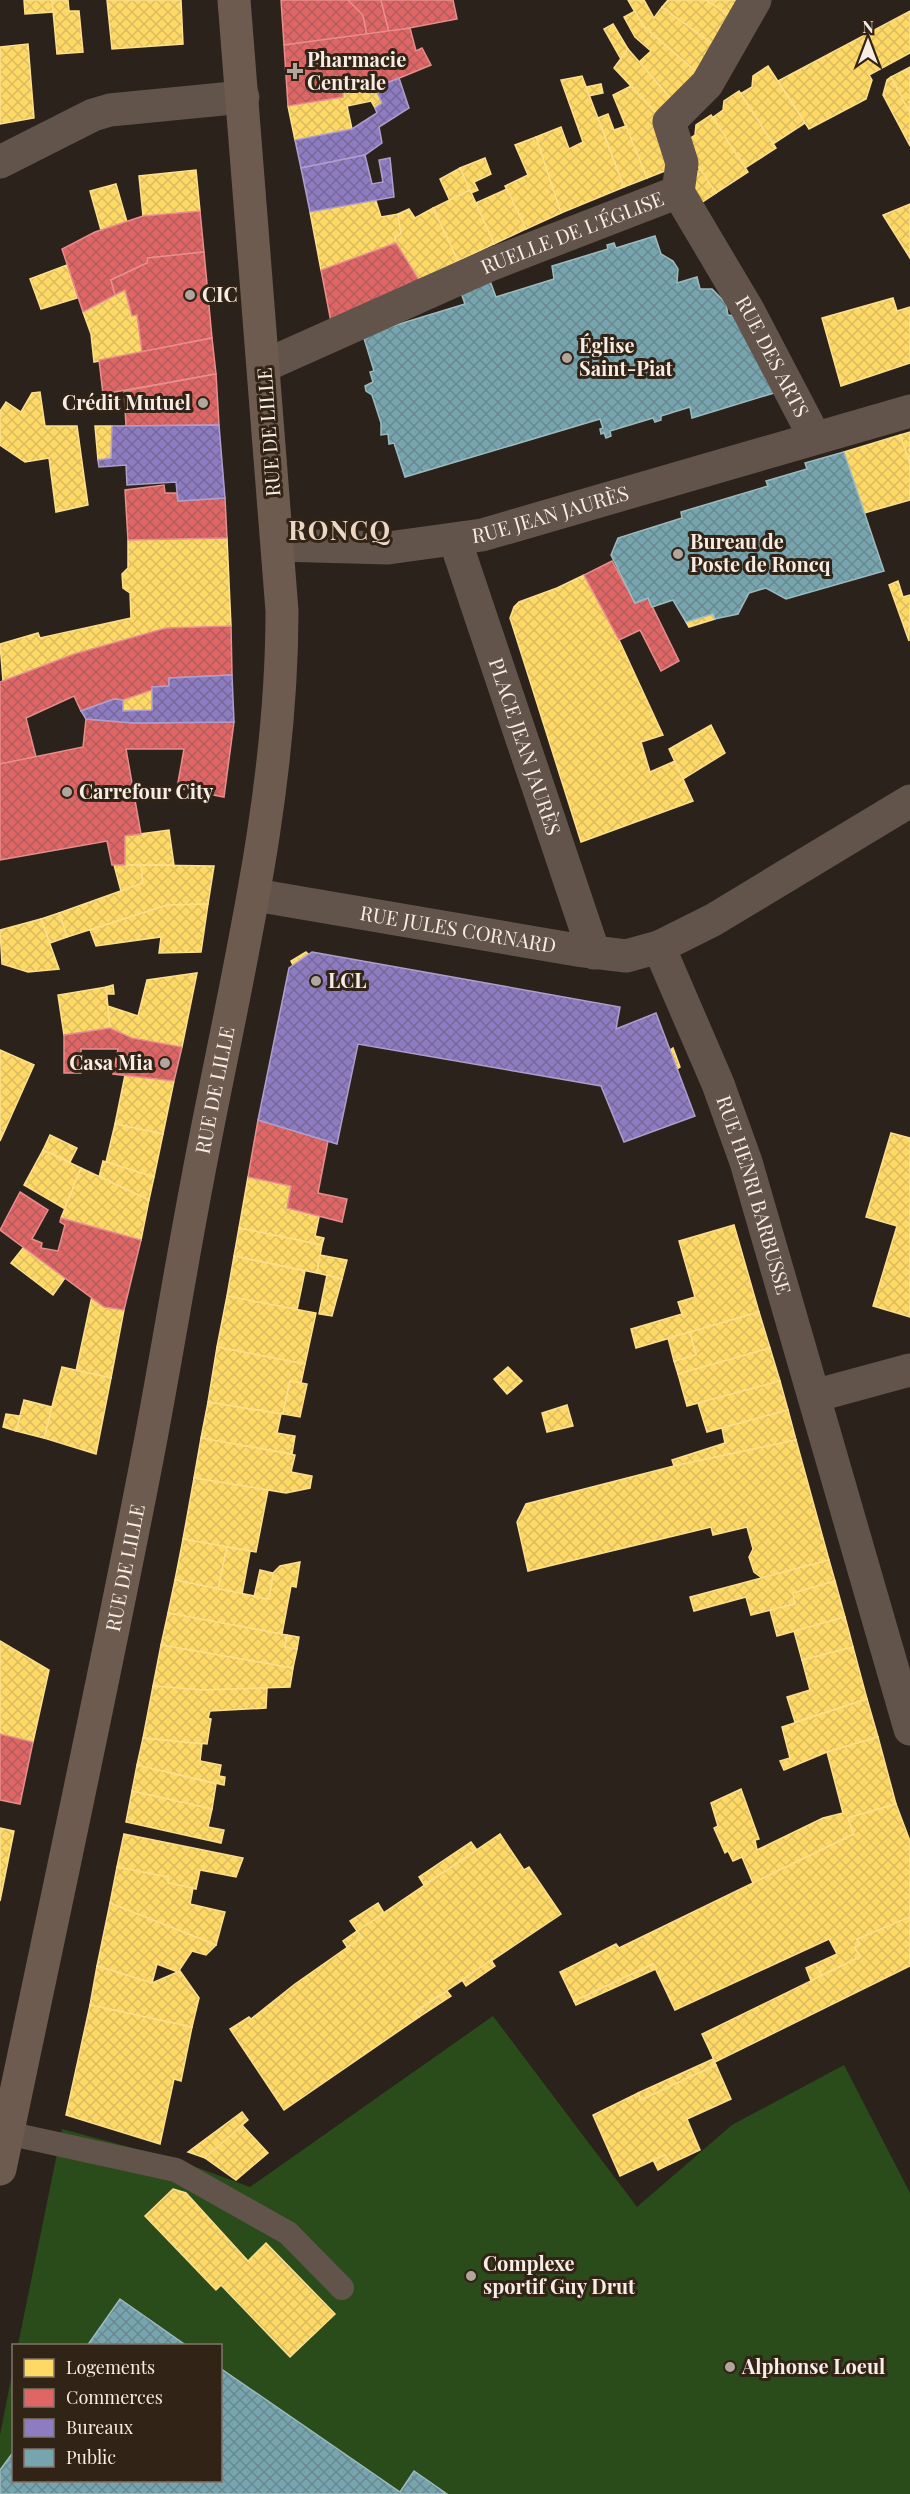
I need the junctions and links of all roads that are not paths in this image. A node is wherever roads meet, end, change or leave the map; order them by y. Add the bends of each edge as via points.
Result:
1 (234, 0) edge
2 (755, 0) edge
3 (243, 97) junction
4 (0, 162) edge
5 (678, 192) junction
6 (264, 366) junction
7 (910, 411) edge
8 (815, 438) junction
9 (455, 540) junction
10 (278, 545) junction
11 (910, 801) edge
12 (255, 895) junction
13 (659, 947) junction
14 (594, 953) junction
15 (910, 1370) edge
16 (814, 1396) junction
17 (910, 1729) edge
18 (8, 2133) junction
19 (0, 2169) edge
20 (342, 2288) dead end

1 - 3 main road, RUE DE LILLE
2 - 5 street, RUELLE DE L'ÉGLISE via 707,84 669,122 682,163
3 - 4 street via 93,115
3 - 6 main road, RUE DE LILLE
5 - 6 street, RUELLE DE L'ÉGLISE via 492,264
5 - 8 street, RUE DES ARTS via 748,310
6 - 10 main road, RUE DE LILLE
7 - 8 street, RUE DES ARTS
8 - 9 street, RUE JEAN JAURÈS via 509,529
9 - 10 street, RUE JEAN JAURÈS via 371,549
9 - 14 street, PLACE JEAN JAURÈS
10 - 12 main road, RUE DE LILLE via 282,612 280,704
11 - 13 street via 713,920
12 - 14 street, RUE JULES CORNARD
12 - 18 main road, RUE DE LILLE via 198,1174 124,1576
13 - 14 street, RUE JULES CORNARD via 626,956
13 - 16 street, RUE HENRI BARBUSSE via 718,1084 746,1162
15 - 16 street
16 - 17 street, RUE HENRI BARBUSSE
18 - 19 main road, RUE DE LILLE
18 - 20 lane via 176,2170 288,2233

